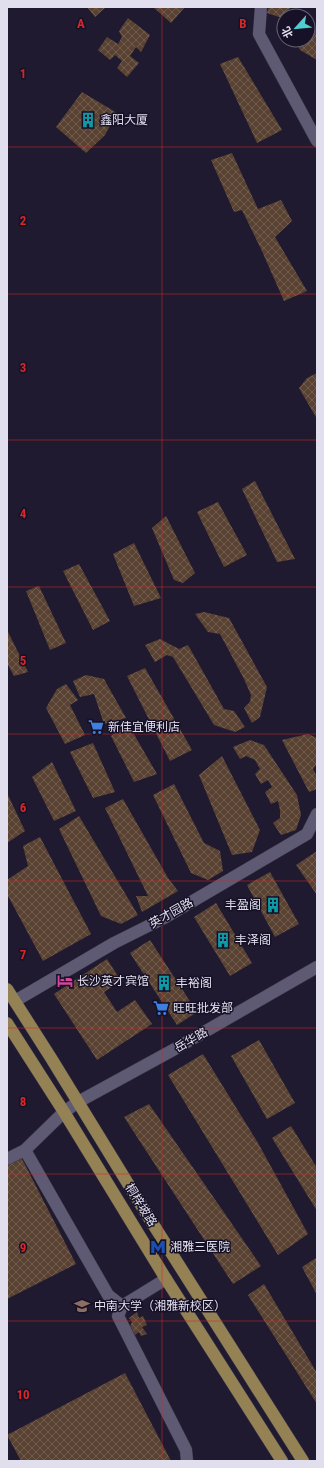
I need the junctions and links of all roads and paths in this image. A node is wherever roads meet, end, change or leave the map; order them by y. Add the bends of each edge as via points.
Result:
1 (261, 7) edge
2 (317, 141) edge
3 (317, 814) edge
4 (317, 967) edge
5 (7, 989) edge
6 (15, 1001) junction
7 (7, 1023) edge
8 (78, 1102) junction
9 (64, 1112) junction
10 (25, 1150) junction
11 (7, 1159) edge
12 (166, 1279) junction
13 (122, 1306) junction
14 (187, 1461) edge
15 (282, 1461) edge
16 (303, 1461) edge

1 - 2 street via 259,34
3 - 6 street, 英才园路 via 307,834 164,918 114,942
4 - 8 street, 岳华路
5 - 6 main road, 桐梓坡路
6 - 8 main road, 桐梓坡路
7 - 9 main road, 桐梓坡路
8 - 9 street, 岳华路
8 - 16 main road, 桐梓坡路
9 - 10 street, 岳华路
9 - 12 main road, 桐梓坡路
10 - 11 street, 岳华路
10 - 13 street via 108,1295
12 - 13 street
12 - 15 main road, 桐梓坡路
13 - 14 street via 118,1316 186,1450

